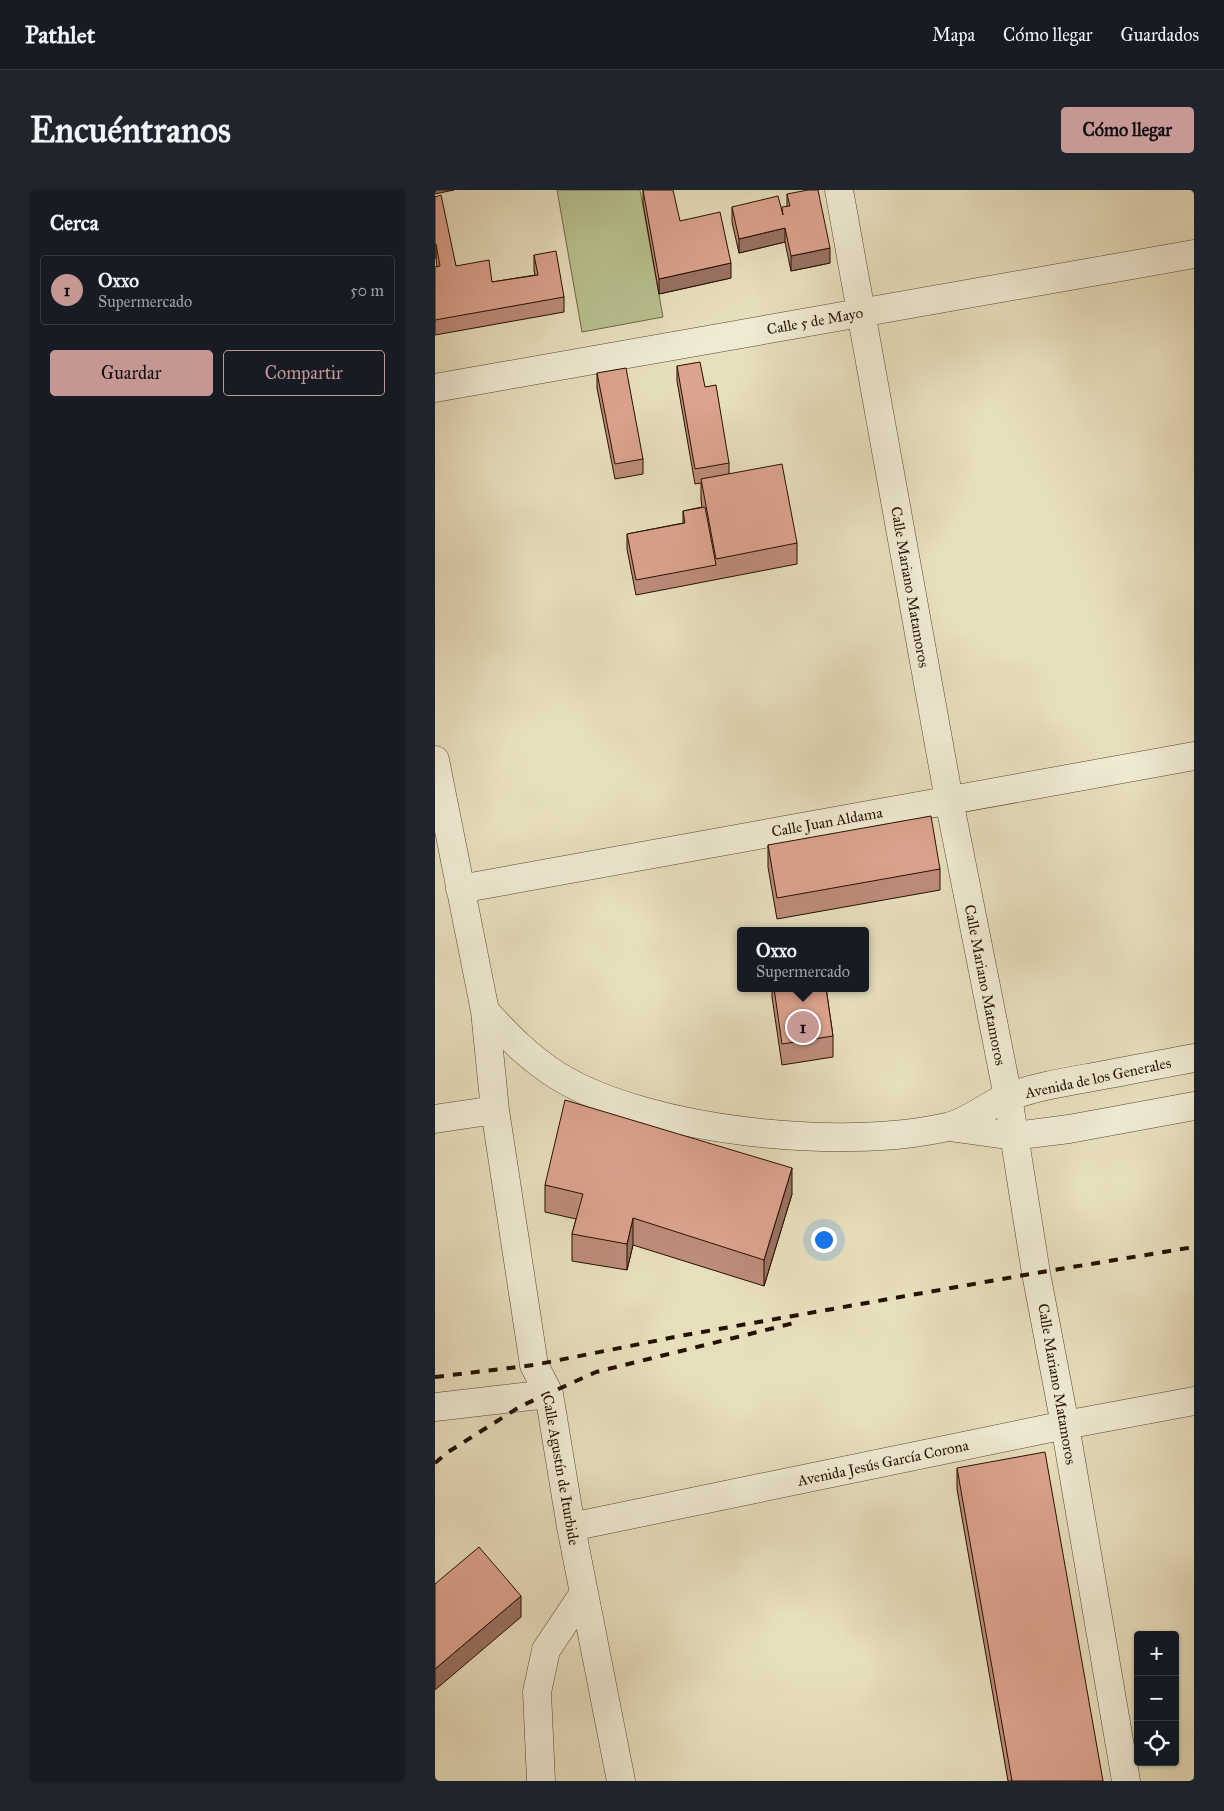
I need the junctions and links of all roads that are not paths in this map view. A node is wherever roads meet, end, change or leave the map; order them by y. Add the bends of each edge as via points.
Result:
1 (839, 190) edge
2 (1194, 254) edge
3 (861, 313) junction
4 (435, 388) edge
5 (1194, 756) edge
6 (436, 774) edge
7 (949, 800) junction
8 (459, 889) junction
9 (485, 1011) junction
10 (1194, 1058) edge
11 (1008, 1097) junction
12 (1194, 1106) edge
13 (495, 1110) junction
14 (435, 1119) edge
15 (949, 1127) junction
16 (1014, 1136) junction
17 (549, 1394) junction
18 (1194, 1401) edge
19 (447, 1406) edge
20 (1065, 1425) junction
21 (435, 1428) edge
22 (571, 1527) junction
23 (584, 1593) junction
24 (541, 1781) edge
25 (621, 1781) edge
26 (1126, 1781) edge

1 - 3 street, Calle Mariano Matamoros
2 - 3 street, Calle 5 de Mayo
3 - 4 street, Calle 5 de Mayo
3 - 7 street, Calle Mariano Matamoros
5 - 7 street, Calle Juan Aldama
6 - 8 street, Calle Agustín de Iturbide
7 - 8 street, Calle Juan Aldama
7 - 11 street, Calle Mariano Matamoros
8 - 9 street, Calle Agustín de Iturbide
9 - 13 street, Calle Agustín de Iturbide
9 - 15 street, Avenida de los Generales via 521,1049 558,1076 598,1096 647,1112 725,1129 818,1137 900,1135
10 - 11 street, Avenida de los Generales via 1053,1084
11 - 15 street, Avenida de los Generales
11 - 16 street, Calle Mariano Matamoros
12 - 16 street, Avenida de los Generales
13 - 14 street
13 - 17 street, Calle Agustín de Iturbide via 534,1365
15 - 16 street, Avenida de los Generales
16 - 20 street, Calle Mariano Matamoros
17 - 19 street
17 - 22 street, Calle Agustín de Iturbide
18 - 20 street, Avenida Jesús García Corona
19 - 21 street
20 - 22 street, Avenida Jesús García Corona
20 - 26 street, Calle Mariano Matamoros
22 - 23 street, Calle Agustín de Iturbide
23 - 24 street via 544,1658 537,1692
23 - 25 street, Calle Agustín de Iturbide

